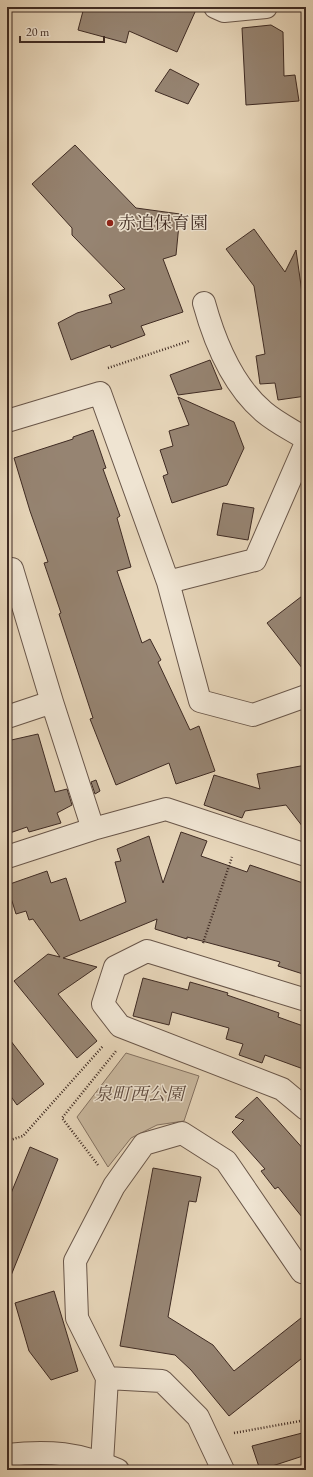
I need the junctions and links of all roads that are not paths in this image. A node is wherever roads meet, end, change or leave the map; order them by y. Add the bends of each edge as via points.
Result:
1 (215, 7) edge
2 (266, 7) edge
3 (204, 303) dead end
4 (7, 421) edge
5 (306, 439) edge
6 (306, 443) edge
7 (7, 570) edge
8 (168, 582) junction
9 (306, 696) edge
10 (52, 702) junction
11 (7, 717) edge
12 (94, 829) junction
13 (306, 855) edge
14 (7, 857) edge
15 (306, 1000) edge
16 (306, 1109) edge
17 (306, 1273) edge
18 (107, 1378) junction
19 (7, 1455) edge
20 (110, 1467) edge
21 (223, 1470) edge

1 - 2 street via 224,11
3 - 5 street via 212,333 243,392 265,413
4 - 8 street via 100,393
6 - 8 street via 255,560
7 - 10 street via 12,569
8 - 9 street via 200,701 253,715
10 - 11 street
10 - 12 street
12 - 13 street via 166,809
12 - 14 street
15 - 16 street via 147,951 115,967 103,1004 126,1028 282,1089
17 - 18 street via 302,1272 226,1161 182,1133 144,1144 114,1186 75,1261 77,1318
18 - 20 street
18 - 21 street via 162,1381 198,1417
19 - 20 street via 35,1452 71,1454

